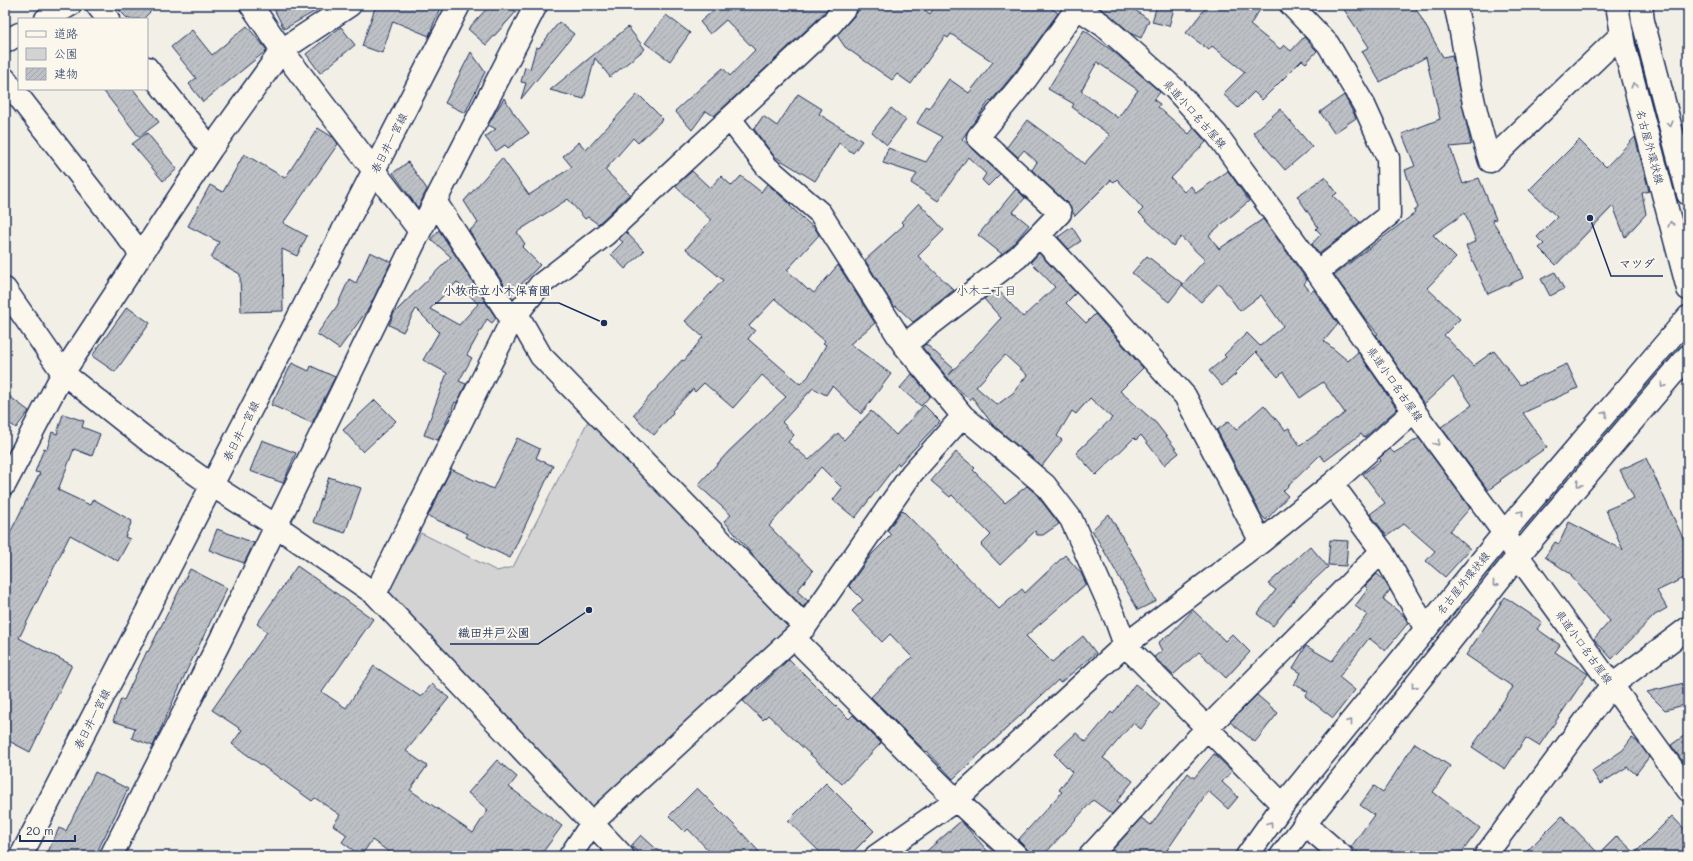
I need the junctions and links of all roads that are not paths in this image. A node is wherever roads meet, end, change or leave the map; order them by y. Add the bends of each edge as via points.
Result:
1 (70, 5) edge
2 (97, 5) edge
3 (251, 5) edge
4 (350, 5) edge
5 (460, 5) edge
6 (536, 5) edge
7 (848, 5) edge
8 (1291, 5) edge
9 (1455, 5) edge
10 (1617, 5) edge
11 (1641, 5) edge
12 (1075, 6) edge
13 (48, 18) edge
14 (107, 18) edge
15 (1622, 34) junction
16 (18, 35) edge
17 (5, 42) edge
18 (282, 50) junction
19 (148, 69) edge
20 (5, 79) edge
21 (730, 119) junction
22 (211, 149) junction
23 (374, 171) junction
24 (1688, 194) edge
25 (435, 201) junction
26 (420, 231) junction
27 (1039, 236) junction
28 (141, 254) junction
29 (1317, 272) junction
30 (5, 289) edge
31 (1688, 289) edge
32 (515, 317) junction
33 (1688, 317) edge
34 (904, 345) junction
35 (1688, 356) edge
36 (63, 373) junction
37 (1414, 411) junction
38 (963, 416) junction
39 (5, 484) edge
40 (1332, 484) junction
41 (213, 486) junction
42 (275, 525) junction
43 (1504, 533) junction
44 (1260, 542) junction
45 (1382, 551) junction
46 (1518, 556) junction
47 (375, 594) junction
48 (1688, 628) edge
49 (1426, 629) junction
50 (799, 633) junction
51 (1124, 645) junction
52 (1612, 686) junction
53 (1208, 727) junction
54 (1688, 790) edge
55 (956, 800) junction
56 (1283, 805) junction
57 (592, 824) junction
58 (1305, 824) junction
59 (21, 856) edge
60 (111, 856) edge
61 (570, 856) edge
62 (623, 856) edge
63 (876, 856) edge
64 (1017, 856) edge
65 (1090, 856) edge
66 (1247, 856) edge
67 (1281, 856) edge
68 (1342, 856) edge
69 (1485, 856) edge

1 - 13 street
2 - 14 street
3 - 18 street
4 - 18 street
5 - 23 street, 春日井一宮線
6 - 25 street
7 - 21 street
8 - 29 street via 1328,44 1364,106 1388,158 1389,215
9 - 15 street via 1483,140 1490,161
10 - 15 street, 名古屋外環状線
11 -> 24 street via 1643,22
12 - 27 street via 1026,79 978,137 1060,213
12 - 29 street, 県道小口名古屋線 via 1104,25 1175,89 1217,135
31 -> 15 street, 名古屋外環状線
16 - 17 street
18 - 22 street
18 - 23 street
19 - 22 street
20 - 28 street
21 - 32 street via 606,234 540,285
21 - 34 street via 767,167 820,213
22 - 28 street
23 - 26 street
23 - 41 street, 春日井一宮線
25 - 26 street
25 - 32 street
26 - 42 street
27 - 34 street via 1018,257
27 - 44 street via 1185,396
28 - 36 street
29 - 37 street, 県道小口名古屋線
30 - 36 street
32 - 47 street
32 - 50 street via 541,356
43 -> 33 street, 名古屋外環状線
34 - 38 street
35 -> 46 street
36 - 39 street
36 - 41 street via 145,438
37 - 40 street
37 -> 43 street, 県道小口名古屋線
38 - 50 street via 912,473
38 - 51 street via 1045,485 1071,519 1116,620
40 - 44 street
40 - 45 street
41 - 42 street
41 - 59 street, 春日井一宮線
42 - 47 street
42 - 60 street via 219,643
43 - 46 street, 県道小口名古屋線
43 - 49 street, 名古屋外環状線
44 - 51 street
45 - 49 street
45 - 53 street
46 - 52 street, 県道小口名古屋線
46 -> 58 street
47 - 57 street
48 - 52 street
56 -> 49 street, 名古屋外環状線
50 - 55 street
50 - 57 street
51 - 53 street
51 - 55 street
52 - 54 street, 県道小口名古屋線
52 - 69 street
53 - 56 street
53 - 65 street
55 - 63 street
55 - 64 street
66 -> 56 street, 名古屋外環状線
57 - 61 street
57 - 62 street
58 - 67 street
58 - 68 street

